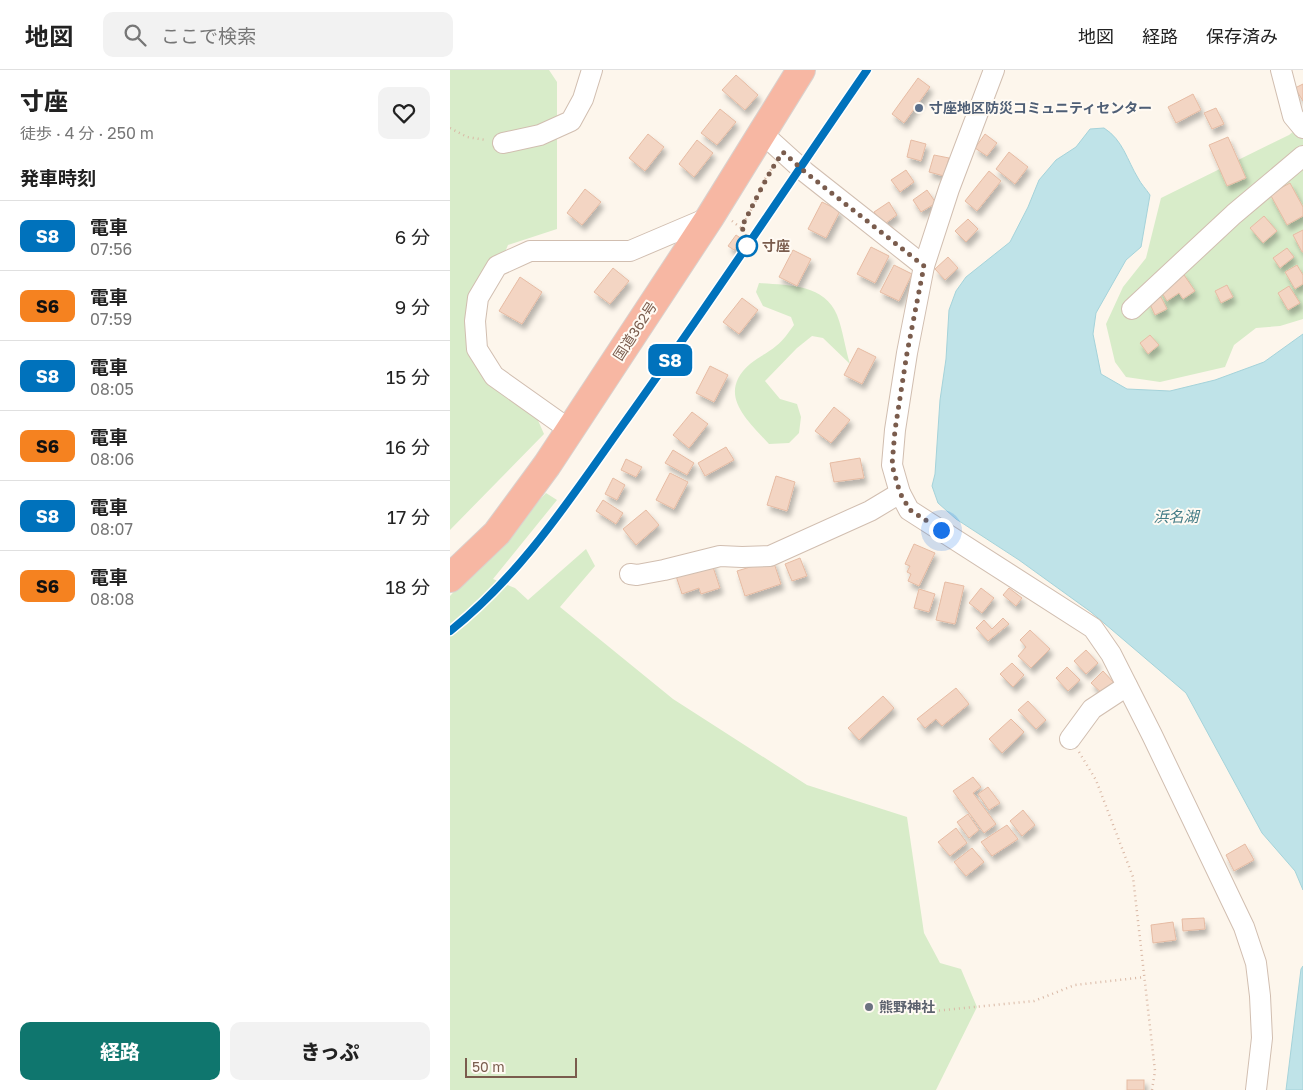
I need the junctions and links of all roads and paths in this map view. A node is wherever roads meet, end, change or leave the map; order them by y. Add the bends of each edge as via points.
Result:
1 (592, 70) edge
2 (801, 70) edge
3 (994, 70) edge
4 (1281, 70) edge
5 (450, 128) edge
6 (1303, 128) edge
7 (762, 134) junction
8 (503, 143) joint
9 (783, 152) junction
10 (1303, 156) edge
11 (721, 219) junction
12 (741, 228) junction
13 (745, 231) dead end
14 (924, 266) junction
15 (1132, 309) dead end
16 (570, 430) junction
17 (900, 493) junction
18 (630, 574) dead end
19 (450, 578) edge
20 (1127, 686) junction
21 (1070, 739) joint
22 (1145, 977) junction
23 (934, 1011) dead end
24 (1152, 1090) edge
25 (1256, 1090) edge

1 - 8 street via 583,99 571,121 540,135
2 - 7 highway, 国道362号
3 - 14 street
4 - 6 street via 1293,116
5 - 8 path via 467,137
7 - 9 street
7 - 11 highway, 国道362号
9 - 12 path via 763,182
9 - 14 street
10 - 15 street via 1234,214
11 - 12 path
11 - 16 highway, 国道362号
11 - 16 street via 630,251 530,251 497,266 478,298 475,320 477,349 494,376
12 - 13 path
14 - 17 street via 895,430 892,465
16 - 19 highway, 国道362号 via 497,533
17 - 18 street via 870,511 770,556 720,556 664,570
17 - 20 street via 910,510 1093,628
20 - 21 street via 1092,709
20 - 25 street via 1244,927 1256,963 1262,1038
21 - 22 path via 1096,780 1133,878
22 - 23 path via 1076,985 1034,1001
22 - 24 path via 1155,1071

